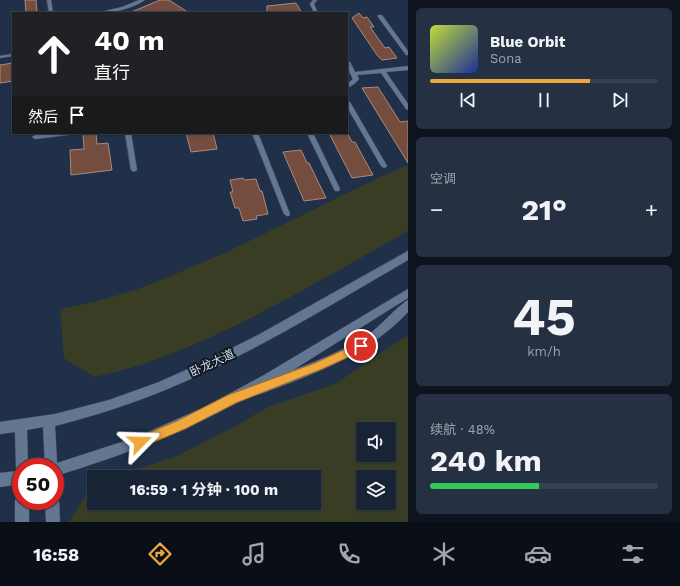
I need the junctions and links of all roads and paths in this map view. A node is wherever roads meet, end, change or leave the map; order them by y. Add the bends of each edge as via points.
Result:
1 (49, 0) edge
2 (141, 0) edge
3 (315, 0) edge
4 (51, 12) edge
5 (103, 12) edge
6 (316, 12) edge
7 (380, 16) dead end
8 (408, 43) edge
9 (401, 44) junction
10 (408, 54) edge
11 (12, 55) edge
12 (0, 57) edge
13 (348, 64) edge
14 (408, 68) edge
15 (383, 71) junction
16 (355, 74) junction
17 (348, 85) edge
18 (348, 104) edge
19 (408, 108) edge
20 (60, 134) edge
21 (128, 134) edge
22 (255, 134) edge
23 (310, 134) edge
24 (35, 137) dead end
25 (384, 166) dead end
26 (134, 170) dead end
27 (337, 189) dead end
28 (287, 214) dead end
29 (408, 256) edge
30 (408, 293) edge
31 (408, 305) edge
32 (232, 399) junction
33 (49, 421) junction
34 (20, 426) junction
35 (0, 428) edge
36 (22, 458) edge
37 (51, 458) edge
38 (64, 467) edge
39 (12, 478) edge
40 (0, 480) edge
41 (22, 510) edge
42 (52, 510) edge
43 (22, 522) edge
44 (53, 522) edge

1 - 4 lane
2 - 5 lane via 123,8
3 - 6 lane via 312,4
7 - 9 lane
8 - 9 lane
9 - 10 lane
11 - 12 lane
13 - 16 lane
14 - 15 lane
15 - 16 lane
15 - 19 lane
16 - 17 lane via 354,81
18 - 25 lane
20 - 24 lane
21 - 26 lane
22 - 28 lane
23 - 27 lane
29 - 33 main road, 卧龙大道 via 253,344 164,386 102,408
30 - 32 main road
31 - 32 main road via 398,317 361,346 318,366
32 - 38 main road via 181,425 114,453
33 - 34 main road, 卧龙大道
33 - 37 main road
34 - 35 main road, 卧龙大道
34 - 36 main road
39 - 40 main road
41 - 43 main road
42 - 44 main road

